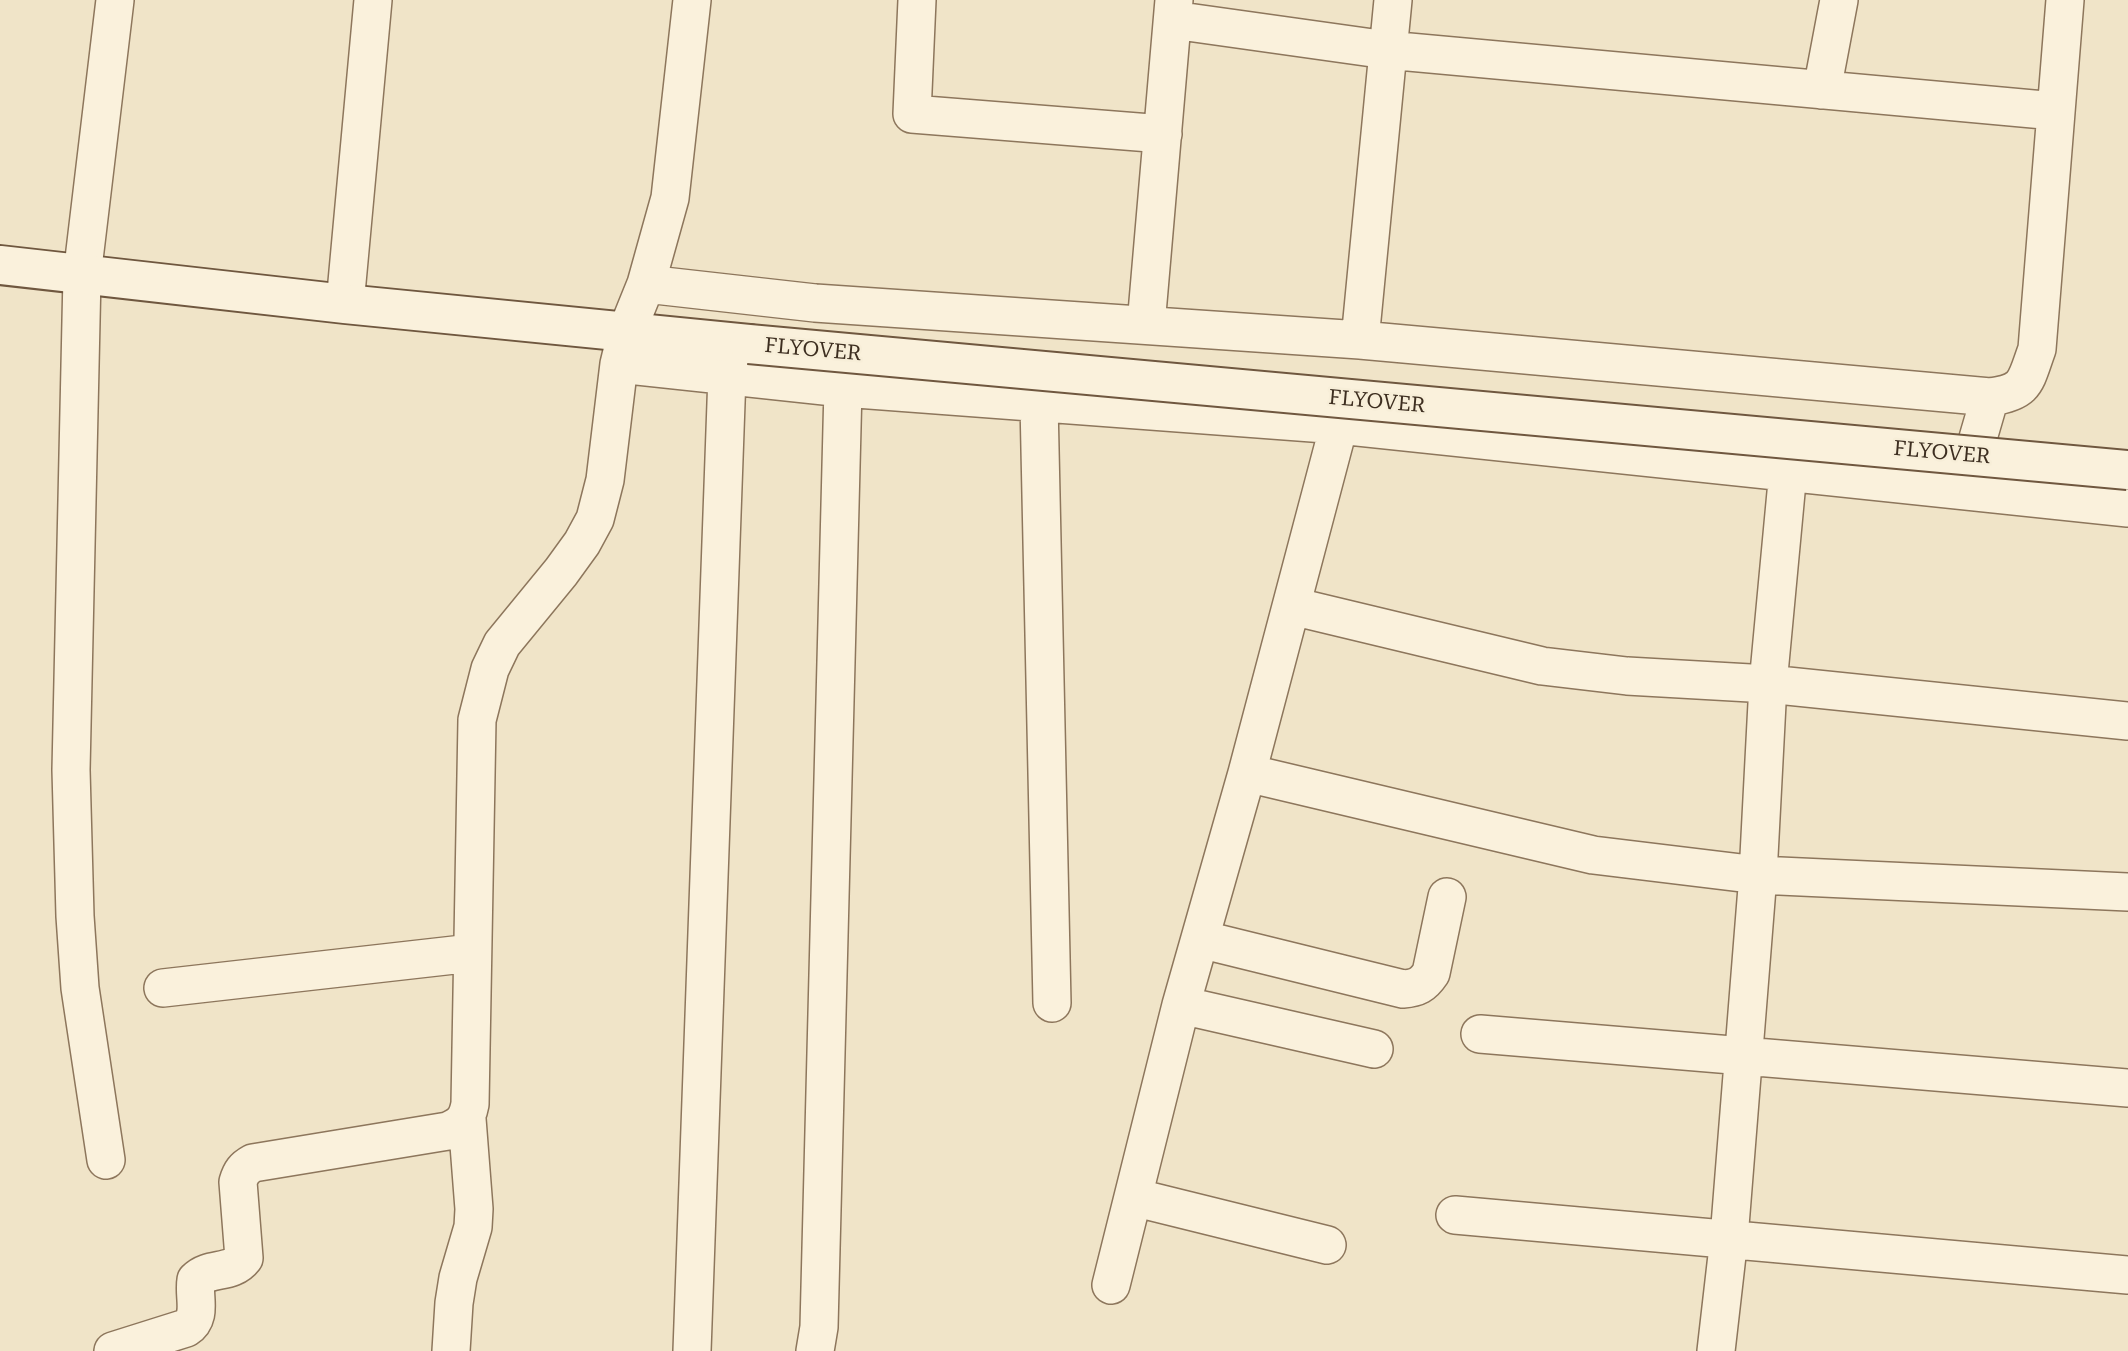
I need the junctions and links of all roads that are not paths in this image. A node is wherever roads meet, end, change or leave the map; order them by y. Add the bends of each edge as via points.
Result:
1 (115, 0) edge
2 (373, 0) edge
3 (692, 0) edge
4 (917, 0) edge
5 (1393, 0) edge
6 (1839, 0) edge
7 (2065, 0) edge
8 (1174, 10) edge
9 (1387, 50) junction
10 (1822, 90) junction
11 (2055, 111) junction
12 (1163, 134) junction
13 (0, 265) edge
14 (82, 276) junction
15 (646, 284) junction
16 (345, 304) junction
17 (1146, 325) junction
18 (1360, 340) junction
19 (623, 348) junction
20 (727, 375) junction
21 (843, 388) junction
22 (1990, 397) junction
23 (1039, 404) junction
24 (1339, 425) junction
25 (2128, 470) edge
26 (1788, 471) junction
27 (1963, 490) junction
28 (2128, 508) edge
29 (1292, 606) junction
30 (1768, 684) junction
31 (2128, 721) edge
32 (1247, 773) junction
33 (1758, 875) junction
34 (2128, 892) edge
35 (1447, 897) dead end
36 (1200, 939) junction
37 (472, 953) junction
38 (163, 989) dead end
39 (1052, 1003) dead end
40 (1181, 1005) junction
41 (1480, 1034) dead end
42 (1374, 1049) dead end
43 (1743, 1057) junction
44 (2128, 1088) edge
45 (467, 1119) junction
46 (106, 1160) dead end
47 (1133, 1197) junction
48 (1455, 1215) dead end
49 (1728, 1238) junction
50 (1327, 1245) dead end
51 (2128, 1275) edge
52 (1111, 1285) dead end
53 (188, 1339) edge
54 (113, 1351) edge
55 (451, 1351) edge
56 (692, 1351) edge
57 (815, 1351) edge
58 (1716, 1351) edge

1 - 14 street
2 - 16 street
3 - 15 street via 670,198
4 - 12 street via 912,114
5 - 9 street
6 - 10 street
7 - 11 street
8 - 9 street
8 - 12 street
9 - 10 street
9 - 18 street
10 - 11 street
11 - 22 street via 2037,349 2022,387
12 - 17 street
13 - 14 main road, FLYOVER
14 - 16 main road, FLYOVER
14 - 46 street via 72,823 80,988
15 - 17 street via 815,303
15 - 19 street
16 - 19 main road, FLYOVER
17 - 18 street
18 - 22 street
19 - 20 street
19 - 25 main road, FLYOVER, bridge via 750,344
19 - 37 street via 605,481 595,519 561,572 502,644 483,692 477,720
20 - 21 street
20 - 56 street
21 - 23 street
21 - 57 street
22 - 27 street
23 - 24 street
23 - 39 street
24 - 26 street
24 - 29 street
26 - 27 street
26 - 30 street
27 - 28 street
29 - 30 street via 1542,666
29 - 32 street
30 - 31 street
30 - 33 street
32 - 33 street via 1593,855
32 - 36 street
33 - 34 street
33 - 43 street
35 - 36 street via 1431,973 1416,988 1403,989
36 - 40 street
37 - 38 street
37 - 45 street
40 - 42 street
40 - 47 street
41 - 43 street
43 - 44 street
43 - 49 street
45 - 53 street via 448,1131 246,1167 238,1182 244,1258 233,1268 203,1273 196,1280 197,1314
45 - 55 street via 473,1227 458,1278
47 - 50 street
47 - 52 street
48 - 49 street
49 - 51 street
49 - 58 street
53 - 54 street

